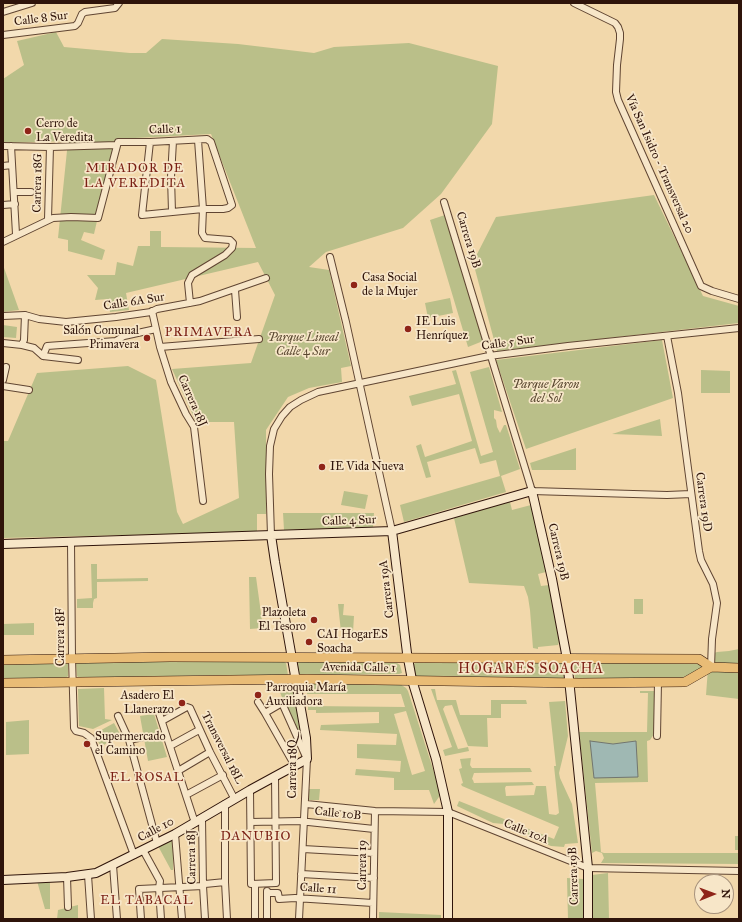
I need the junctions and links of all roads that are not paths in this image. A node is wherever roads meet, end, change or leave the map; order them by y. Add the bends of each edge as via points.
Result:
1 (32, 3) edge
2 (119, 3) edge
3 (574, 3) edge
4 (3, 12) edge
5 (3, 35) edge
6 (198, 140) junction
7 (173, 141) junction
8 (150, 142) junction
9 (117, 143) junction
10 (3, 146) edge
11 (11, 146) junction
12 (50, 147) junction
13 (3, 166) edge
14 (12, 166) junction
15 (14, 192) junction
16 (31, 192) dead end
17 (444, 202) dead end
18 (15, 204) junction
19 (3, 205) edge
20 (203, 209) junction
21 (172, 212) junction
22 (48, 219) junction
23 (16, 234) junction
24 (3, 242) edge
25 (330, 257) dead end
26 (266, 278) dead end
27 (235, 290) junction
28 (739, 299) edge
29 (190, 303) junction
30 (152, 311) junction
31 (3, 316) edge
32 (25, 316) junction
33 (237, 317) dead end
34 (739, 328) edge
35 (156, 329) junction
36 (667, 336) junction
37 (259, 339) dead end
38 (3, 343) edge
39 (22, 345) junction
40 (160, 347) junction
41 (43, 356) junction
42 (491, 356) junction
43 (78, 360) dead end
44 (6, 367) dead end
45 (3, 380) edge
46 (360, 384) junction
47 (3, 386) edge
48 (29, 390) dead end
49 (274, 429) joint
50 (532, 491) junction
51 (691, 494) junction
52 (203, 501) dead end
53 (392, 531) junction
54 (271, 535) junction
55 (71, 542) junction
56 (3, 544) edge
57 (292, 657) junction
58 (72, 658) junction
59 (408, 659) junction
60 (567, 659) junction
61 (3, 660) edge
62 (711, 667) junction
63 (739, 668) edge
64 (296, 679) junction
65 (412, 680) junction
66 (72, 681) junction
67 (658, 682) junction
68 (3, 683) edge
69 (570, 683) junction
70 (258, 702) dead end
71 (159, 713) dead end
72 (266, 713) junction
73 (118, 716) dead end
74 (162, 721) junction
75 (199, 730) junction
76 (656, 736) dead end
77 (143, 737) dead end
78 (129, 740) junction
79 (170, 746) junction
80 (210, 752) junction
81 (308, 759) junction
82 (295, 766) junction
83 (178, 771) junction
84 (223, 775) junction
85 (275, 776) junction
86 (250, 790) junction
87 (186, 795) junction
88 (234, 798) junction
89 (225, 804) junction
90 (306, 804) junction
91 (375, 812) junction
92 (448, 812) junction
93 (198, 820) junction
94 (275, 821) junction
95 (304, 821) junction
96 (251, 822) junction
97 (374, 829) junction
98 (175, 834) junction
99 (157, 843) junction
100 (303, 849) junction
101 (143, 850) junction
102 (374, 853) junction
103 (134, 855) junction
104 (113, 865) junction
105 (588, 868) junction
106 (739, 871) edge
107 (301, 874) junction
108 (88, 875) junction
109 (67, 876) junction
110 (374, 878) junction
111 (3, 880) edge
112 (225, 882) junction
113 (253, 882) junction
114 (267, 883) junction
115 (203, 886) junction
116 (179, 887) junction
117 (159, 888) junction
118 (267, 893) junction
119 (300, 899) junction
120 (373, 903) junction
121 (68, 907) dead end
122 (91, 919) edge
123 (117, 919) edge
124 (141, 919) edge
125 (161, 919) edge
126 (182, 919) edge
127 (205, 919) edge
128 (227, 919) edge
129 (255, 919) edge
130 (268, 919) edge
131 (299, 919) edge
132 (373, 919) edge
133 (448, 919) edge
134 (588, 919) edge

1 - 4 street
2 - 5 street, Calle 8 Sur via 115,8 84,12 75,26
3 - 28 street, Vía San Isidro - Transversal 20 via 615,23 618,27 618,100 701,286
6 - 7 street, Calle 1
6 - 20 street
6 - 20 street, Calle 1 via 207,139 211,142 232,205 222,209
7 - 8 street, Calle 1
7 - 21 street
8 - 9 street, Calle 1
8 - 21 street via 142,215
9 - 12 street, Calle 1
9 - 22 street via 98,218
10 - 11 street, Calle 1
11 - 12 street, Calle 1
11 - 14 street
12 - 22 street, Carrera 18G
13 - 14 street
14 - 15 street
15 - 16 street
15 - 18 street
17 - 42 street, Carrera 19B
18 - 19 street
18 - 23 street
20 - 21 street
20 - 29 street via 202,233 205,238 230,240 233,243 225,255 192,275 188,283
22 - 23 street
23 - 24 street
25 - 46 street, Carrera 19A
26 - 27 street, Calle 6A Sur
27 - 29 street, Calle 6A Sur
27 - 33 street
29 - 30 street, Calle 6A Sur
30 - 32 street, Calle 6A Sur via 66,322
30 - 35 street, Carrera 18J
31 - 32 street, Calle 6A Sur
32 - 39 street
34 - 36 street, Calle 5 Sur
35 - 40 street, Carrera 18J
35 - 41 street via 124,336 116,341 48,346
36 - 42 street, Calle 5 Sur
36 - 51 street, Carrera 19D via 678,393
37 - 40 street
38 - 39 street
39 - 41 street via 34,348
40 - 52 street, Carrera 18J via 171,382 194,427
41 - 43 street
42 - 46 street, Calle 5 Sur
42 - 50 street, Carrera 19B
44 - 45 street
46 - 49 street, Calle 5 Sur via 318,392 301,400 290,407
46 - 53 street, Carrera 19A
47 - 48 street
49 - 54 street, Carrera 18Q via 270,446 269,474
50 - 51 street, Calle 4 Sur
50 - 53 street, Calle 4 Sur
50 - 60 street, Carrera 19B
51 - 62 street, Carrera 19D via 700,556 713,584 717,603
53 - 54 street, Calle 4 Sur
53 - 59 street, Carrera 19A
54 - 55 street, Calle 4 Sur
54 - 57 street, Carrera 18Q
55 - 56 street, Calle 4 Sur
55 - 58 street, Carrera 18F
57 - 58 main road, Avenida Calle 1
57 - 59 main road, Avenida Calle 1
57 - 64 street, Carrera 18Q
58 - 61 main road, Avenida Calle 1
58 - 66 street, Carrera 18F
59 - 60 main road, Avenida Calle 1
59 - 65 street, Carrera 19A
60 - 62 main road, Avenida Calle 1 via 699,659
60 - 69 street, Carrera 19B
62 - 63 main road, Avenida Calle 1
62 - 67 main road, Avenida Calle 1 via 685,682
64 - 65 main road, Avenida Calle 1
64 - 66 main road, Avenida Calle 1
64 - 81 street, Carrera 18Q
65 - 69 main road, Avenida Calle 1
65 - 92 street, Carrera 19A via 436,760
66 - 68 main road, Avenida Calle 1
66 - 103 street, Carrera 18F via 74,728 91,738
67 - 69 main road, Avenida Calle 1
67 - 76 street
69 - 105 street, Carrera 19B
70 - 72 street
71 - 74 street, Carrera 18J
72 - 81 street via 282,703
72 - 82 street
73 - 78 street
74 - 75 street, Transversal 18L via 187,707 190,708
74 - 79 street, Carrera 18J
75 - 79 street
75 - 80 street, Transversal 18L
77 - 78 street
78 - 99 street
79 - 83 street, Carrera 18J
80 - 83 street
80 - 84 street, Transversal 18L
81 - 82 street, Calle 10
81 - 90 street, Carrera 18Q
82 - 85 street, Calle 10
83 - 87 street, Carrera 18J
84 - 87 street
84 - 88 street, Transversal 18L
85 - 86 street, Calle 10
85 - 94 street
86 - 88 street, Calle 10
86 - 96 street
87 - 93 street, Carrera 18J
88 - 89 street, Calle 10
89 - 93 street, Calle 10
89 - 112 street
90 - 91 street, Calle 10A
90 - 95 street, Carrera 18Q
91 - 92 street, Calle 10A
91 - 97 street, Carrera 19
92 - 105 street, Calle 10A
92 - 133 street, Carrera 19A
93 - 98 street, Calle 10
93 - 115 street, Carrera 18J
94 - 95 street, Calle 10B
94 - 96 street, Calle 10B
94 - 114 street via 276,883
95 - 97 street, Calle 10B
95 - 100 street, Carrera 18Q
96 - 113 street
97 - 102 street, Carrera 19
98 - 99 street, Calle 10
98 - 116 street
99 - 101 street, Calle 10
100 - 102 street
100 - 107 street, Carrera 18Q
101 - 103 street, Calle 10
101 - 117 street via 160,881
102 - 110 street, Carrera 19
103 - 104 street, Calle 10
104 - 108 street, Calle 10
104 - 123 street
105 - 106 street, Calle 10A
105 - 134 street, Carrera 19B
107 - 110 street
107 - 119 street, Carrera 18Q
108 - 109 street, Calle 10
108 - 122 street
109 - 111 street, Calle 10
109 - 121 street
110 - 120 street, Carrera 19
112 - 115 street
112 - 128 street
113 - 114 street
113 - 129 street
114 - 118 street
115 - 116 street
115 - 127 street, Carrera 18J
116 - 117 street
116 - 126 street
117 - 124 street via 139,889
117 - 125 street
118 - 119 street, Calle 11 via 278,893 279,899
118 - 130 street
119 - 120 street, Calle 11
119 - 131 street, Carrera 18Q
120 - 132 street, Carrera 19

